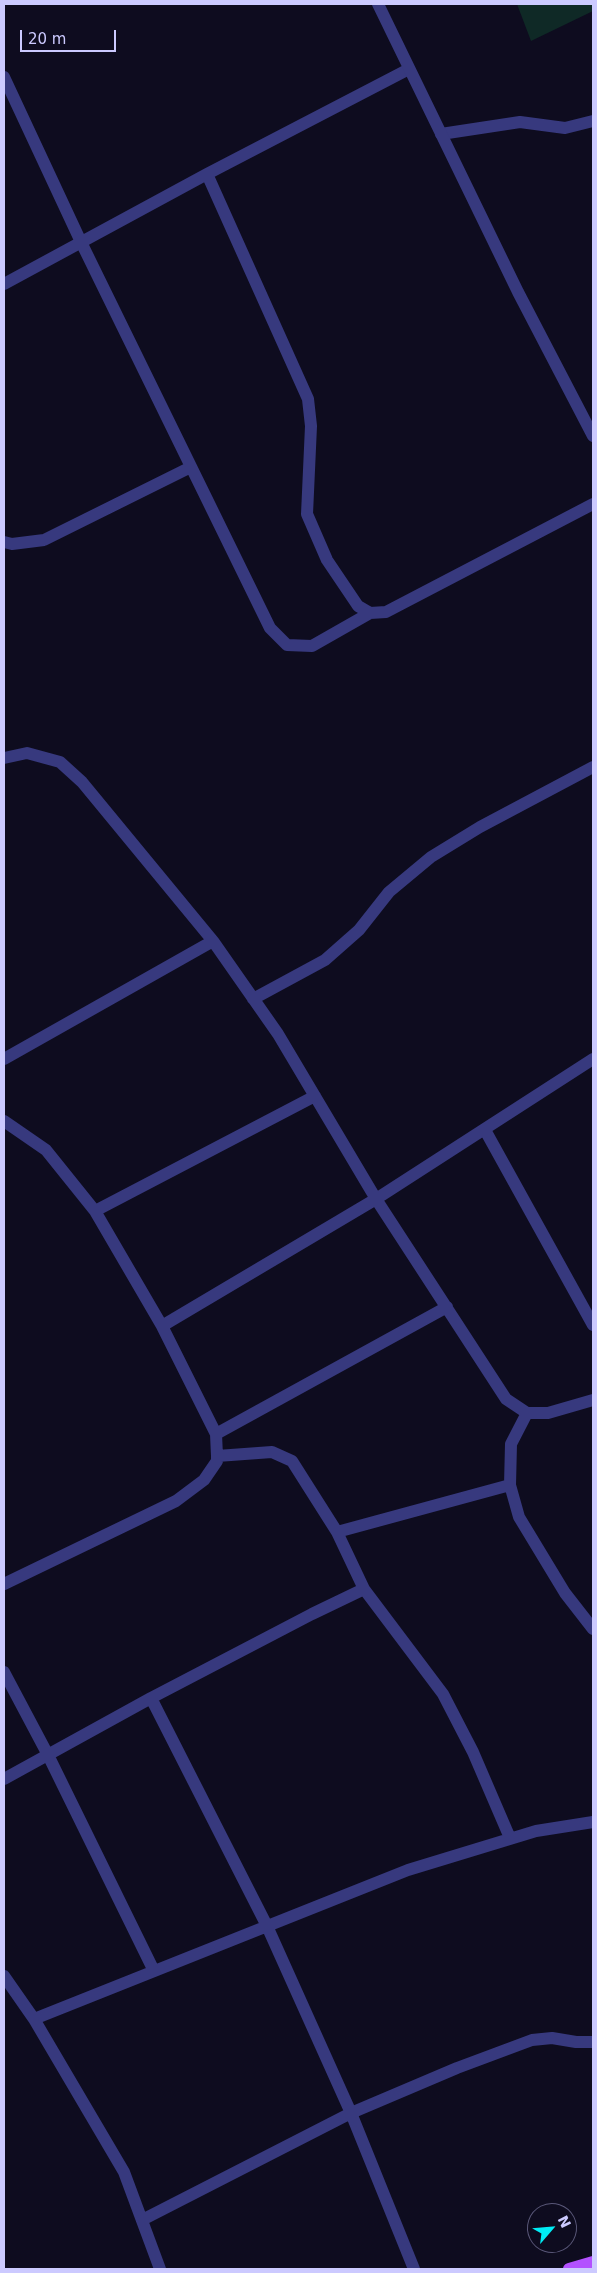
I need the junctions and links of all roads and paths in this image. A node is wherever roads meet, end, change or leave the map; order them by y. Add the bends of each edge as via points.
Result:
1 (378, 4) edge
2 (409, 69) junction
3 (4, 76) edge
4 (593, 121) edge
5 (440, 134) junction
6 (207, 174) junction
7 (81, 242) junction
8 (4, 284) edge
9 (593, 436) edge
10 (191, 467) junction
11 (593, 504) edge
12 (4, 542) edge
13 (370, 613) junction
14 (4, 758) edge
15 (593, 767) edge
16 (213, 941) junction
17 (253, 999) junction
18 (593, 1058) edge
19 (4, 1059) edge
20 (315, 1096) junction
21 (4, 1121) edge
22 (484, 1130) junction
23 (376, 1199) junction
24 (95, 1210) junction
25 (447, 1308) junction
26 (593, 1324) edge
27 (162, 1326) junction
28 (593, 1400) edge
29 (527, 1413) junction
30 (216, 1434) junction
31 (217, 1456) junction
32 (510, 1485) junction
33 (337, 1532) junction
34 (4, 1584) edge
35 (364, 1589) junction
36 (593, 1629) edge
37 (4, 1672) edge
38 (151, 1698) junction
39 (48, 1755) junction
40 (4, 1779) edge
41 (593, 1822) edge
42 (510, 1838) junction
43 (267, 1926) junction
44 (154, 1971) junction
45 (4, 1976) edge
46 (34, 2019) junction
47 (593, 2042) edge
48 (351, 2113) junction
49 (142, 2220) junction
50 (593, 2262) edge
51 (160, 2269) edge
52 (414, 2269) edge
53 (569, 2269) edge

1 - 2 street
2 - 5 street
2 - 6 street
3 - 7 street
4 - 5 street via 565,128 520,122
5 - 9 street
6 - 7 street
6 - 13 street via 308,399 311,426 307,514 327,560 358,606
7 - 8 street
7 - 10 street
10 - 12 street via 44,540
10 - 13 street via 270,628 287,645 312,646
11 - 13 street via 386,612
14 - 16 street via 27,753 60,762 82,782
15 - 17 street via 431,857 389,892 359,930 325,960
16 - 17 street
16 - 19 street
17 - 20 street
18 - 22 street
20 - 23 street
20 - 24 street
21 - 24 street via 46,1150
22 - 23 street
22 - 26 street
23 - 25 street
23 - 27 street
24 - 27 street
25 - 29 street via 506,1399
25 - 30 street
27 - 30 street
28 - 29 street via 548,1413
29 - 32 street via 511,1444
30 - 31 street
31 - 33 street via 272,1452 292,1461
31 - 34 street via 204,1480 176,1501
32 - 33 street
32 - 36 street via 519,1517 565,1593
33 - 35 street
35 - 38 street
35 - 42 street via 444,1694
37 - 39 street
38 - 39 street
38 - 43 street
39 - 40 street
39 - 44 street
41 - 42 street
42 - 43 street via 408,1870
43 - 44 street
43 - 48 street
44 - 46 street
45 - 46 street
46 - 49 street via 124,2172
47 - 48 street via 552,2038 532,2040
48 - 49 street
48 - 52 street
49 - 51 street
50 - 53 main road

